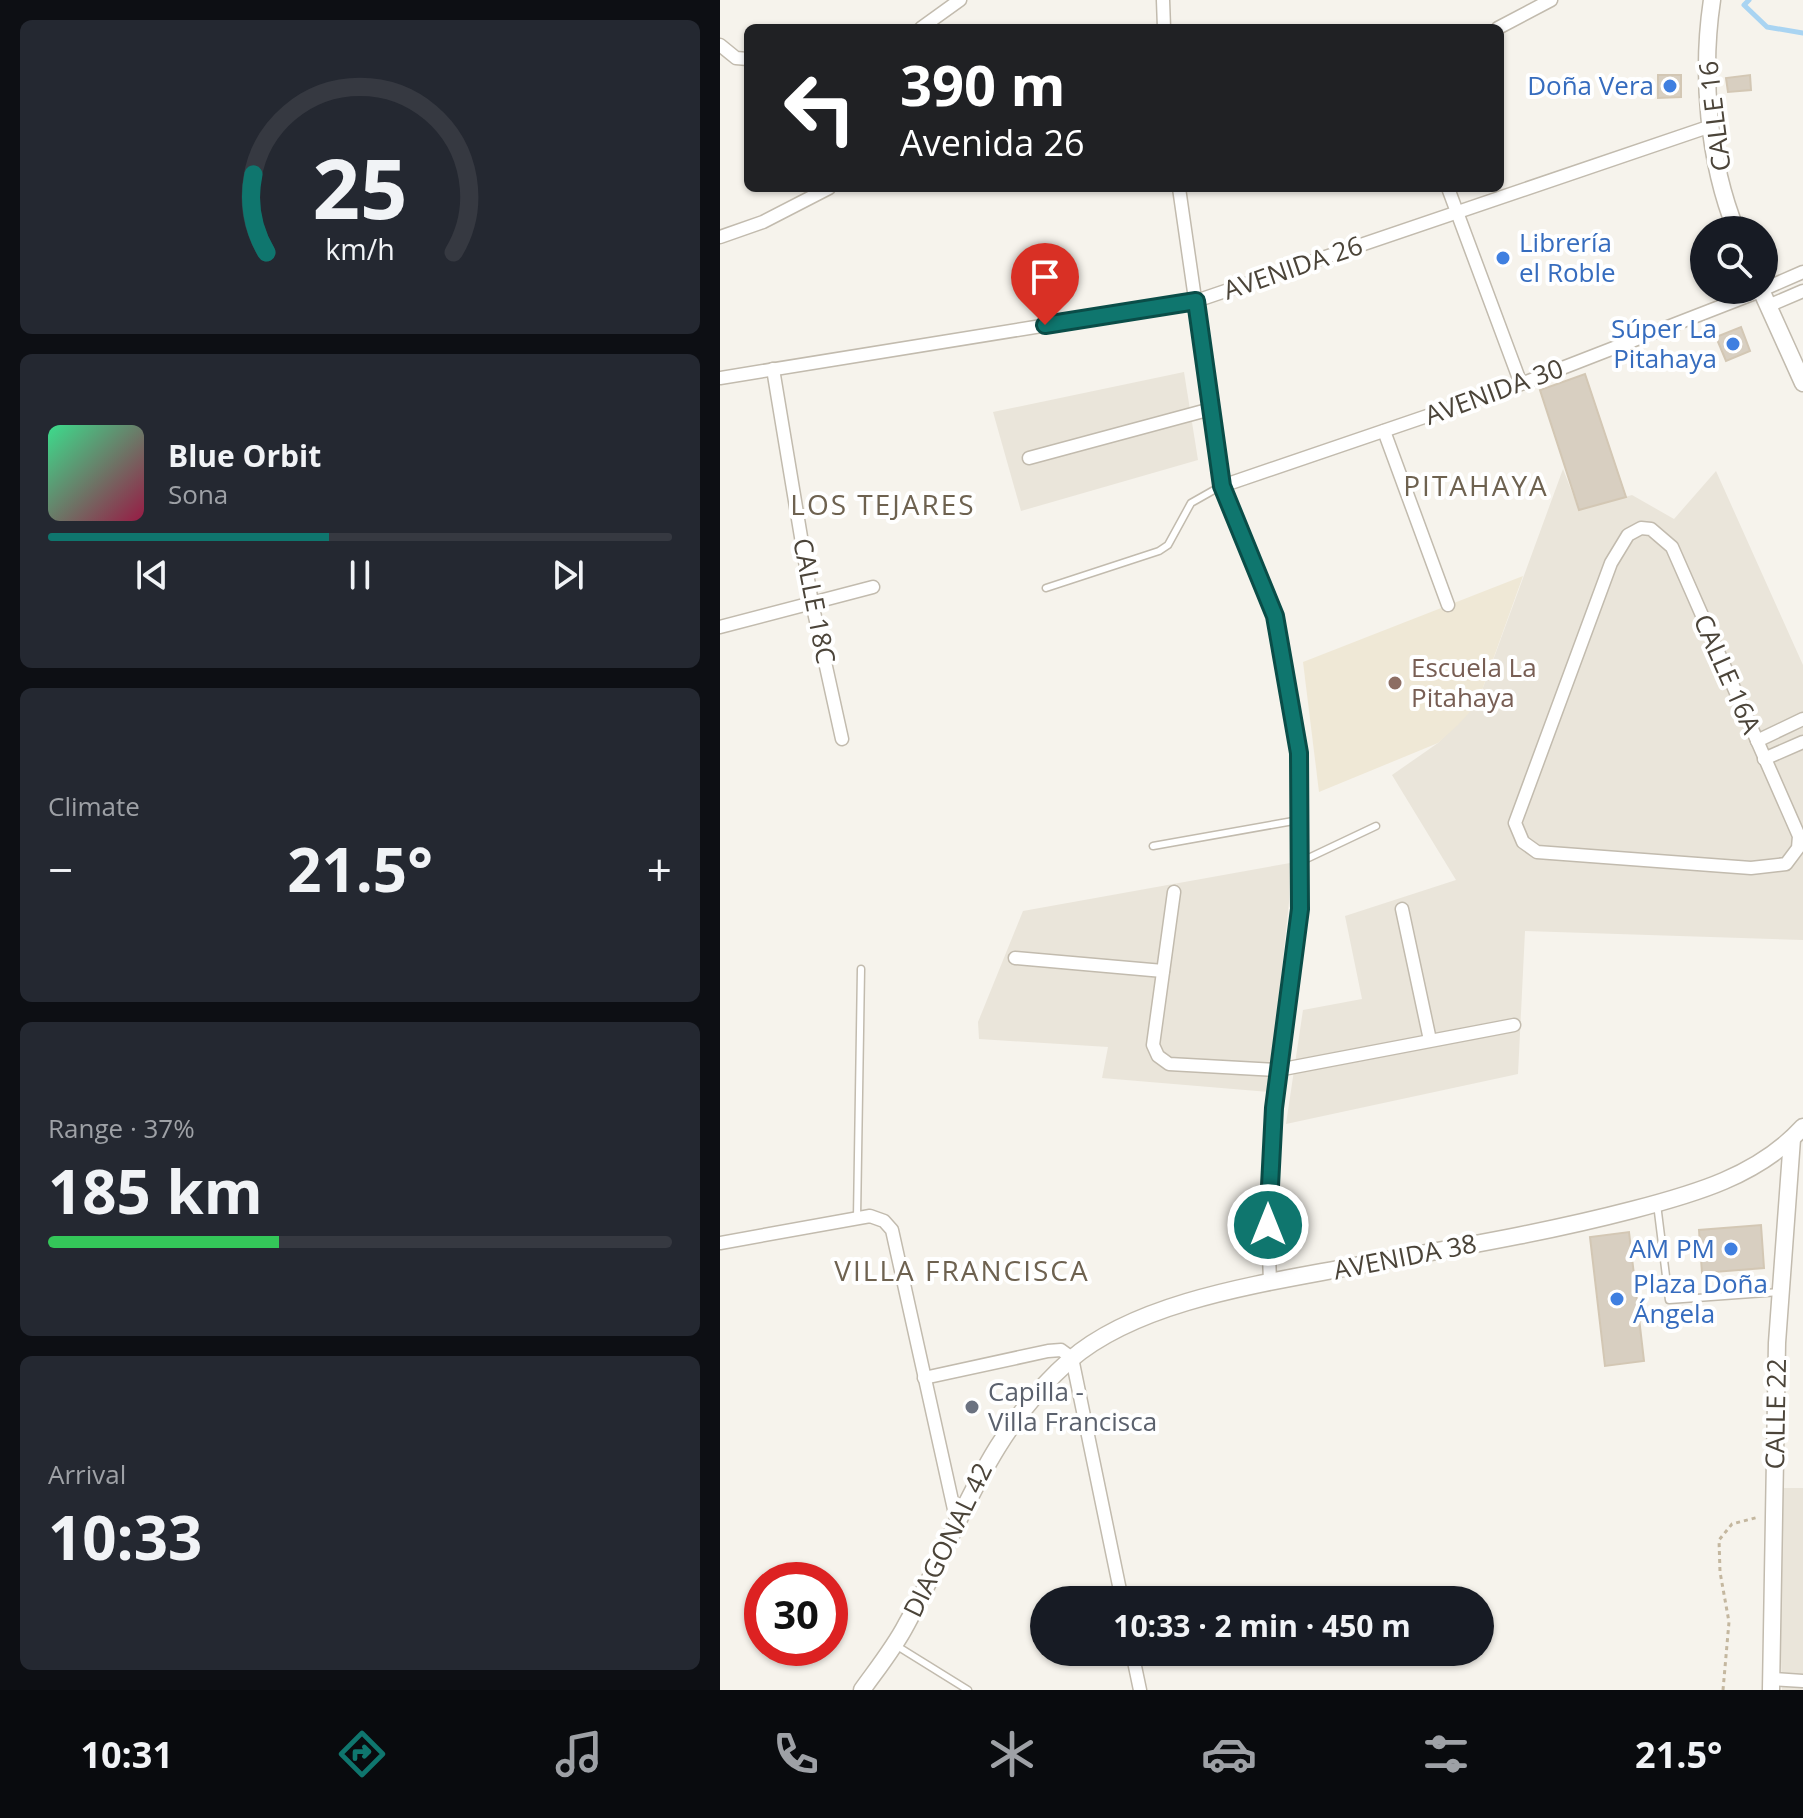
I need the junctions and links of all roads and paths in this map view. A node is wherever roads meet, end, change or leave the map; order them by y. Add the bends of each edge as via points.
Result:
1 (1163, 0) edge
2 (1551, 0) edge
3 (1712, 0) edge
4 (958, 2) edge
5 (927, 24) edge
6 (1164, 24) edge
7 (1504, 25) edge
8 (720, 45) edge
9 (744, 59) edge
10 (1711, 126) junction
11 (821, 192) edge
12 (1180, 192) edge
13 (1450, 192) edge
14 (1457, 212) junction
15 (1730, 216) edge
16 (720, 237) edge
17 (1803, 272) edge
18 (1778, 285) edge
19 (1803, 291) edge
20 (1778, 292) edge
21 (1196, 301) junction
22 (1734, 304) edge
23 (1768, 304) edge
24 (773, 369) junction
25 (720, 378) edge
26 (1803, 383) edge
27 (1521, 384) junction
28 (1211, 409) junction
29 (1384, 431) junction
30 (1029, 458) dead end
31 (1222, 486) junction
32 (873, 587) dead end
33 (1046, 588) dead end
34 (812, 603) junction
35 (1448, 605) dead end
36 (720, 627) edge
37 (1803, 719) edge
38 (842, 739) dead end
39 (1757, 741) junction
40 (1803, 742) edge
41 (1764, 759) junction
42 (1299, 820) junction
43 (1376, 826) dead end
44 (1153, 846) dead end
45 (1300, 862) junction
46 (1174, 892) dead end
47 (1402, 909) dead end
48 (1015, 958) dead end
49 (861, 969) dead end
50 (1163, 971) junction
51 (1514, 1025) dead end
52 (1430, 1040) junction
53 (1278, 1070) junction
54 (1798, 1133) edge
55 (1657, 1204) junction
56 (857, 1218) junction
57 (720, 1243) edge
58 (1270, 1282) junction
59 (1781, 1292) junction
60 (1072, 1358) junction
61 (924, 1378) junction
62 (1774, 1517) junction
63 (957, 1523) junction
64 (1119, 1586) edge
65 (894, 1644) junction
66 (1135, 1666) edge
67 (1803, 1681) edge
68 (1772, 1684) edge
69 (862, 1690) edge
70 (968, 1690) edge
71 (1140, 1690) edge
72 (1723, 1690) edge

1 - 6 street
2 - 7 street
3 - 10 street, CALLE 16 via 1706,39
4 - 5 street
8 - 9 street
10 - 14 street, AVENIDA 26
10 - 15 street, CALLE 16
11 - 16 street
12 - 21 street
13 - 14 street
14 - 21 street, AVENIDA 26
14 - 27 street
17 - 18 street, AVENIDA 30
19 - 20 street, AVENIDA 30
21 - 24 street, AVENIDA 26
21 - 28 street
22 - 27 street, AVENIDA 30
23 - 26 street
24 - 25 street, AVENIDA 26
24 - 34 street, CALLE 18C
27 - 29 street, AVENIDA 30
28 - 30 street
28 - 31 street
29 - 31 street, AVENIDA 30
29 - 35 street
31 - 33 lane via 1191,503 1168,545 1159,551
31 - 42 street via 1275,616 1299,753
32 - 34 street
34 - 36 street
34 - 38 street, CALLE 18C
37 - 39 street
39 - 41 street, CALLE 16A
39 - 41 street, CALLE 16A via 1672,547 1651,529 1641,528 1628,535 1611,563 1515,823 1523,842 1537,852 1751,868 1786,864 1798,848 1799,836
40 - 41 street
42 - 44 lane
42 - 45 street
43 - 45 lane
45 - 53 street via 1300,909
46 - 50 street
47 - 52 street
48 - 50 street
49 - 56 lane
50 - 53 street via 1153,1045 1158,1056 1169,1064
51 - 52 street
52 - 53 street
53 - 58 street via 1267,1197
54 - 55 street, AVENIDA 38 via 1733,1177
54 - 59 street, CALLE 22
55 - 58 street, AVENIDA 38 via 1576,1225
55 - 59 lane via 1669,1300
56 - 57 street
56 - 61 street via 870,1216 892,1230
58 - 60 street, AVENIDA 38 via 1140,1318
59 - 62 street, CALLE 22
60 - 61 street via 1061,1350 1048,1351
60 - 63 street, DIAGONAL 42 via 991,1452
60 - 64 street
61 - 63 street
62 - 68 street, CALLE 22
62 - 72 path via 1732,1524 1719,1540 1729,1622
63 - 65 street, DIAGONAL 42
65 - 69 street, DIAGONAL 42
65 - 70 lane
66 - 71 street
67 - 68 street

